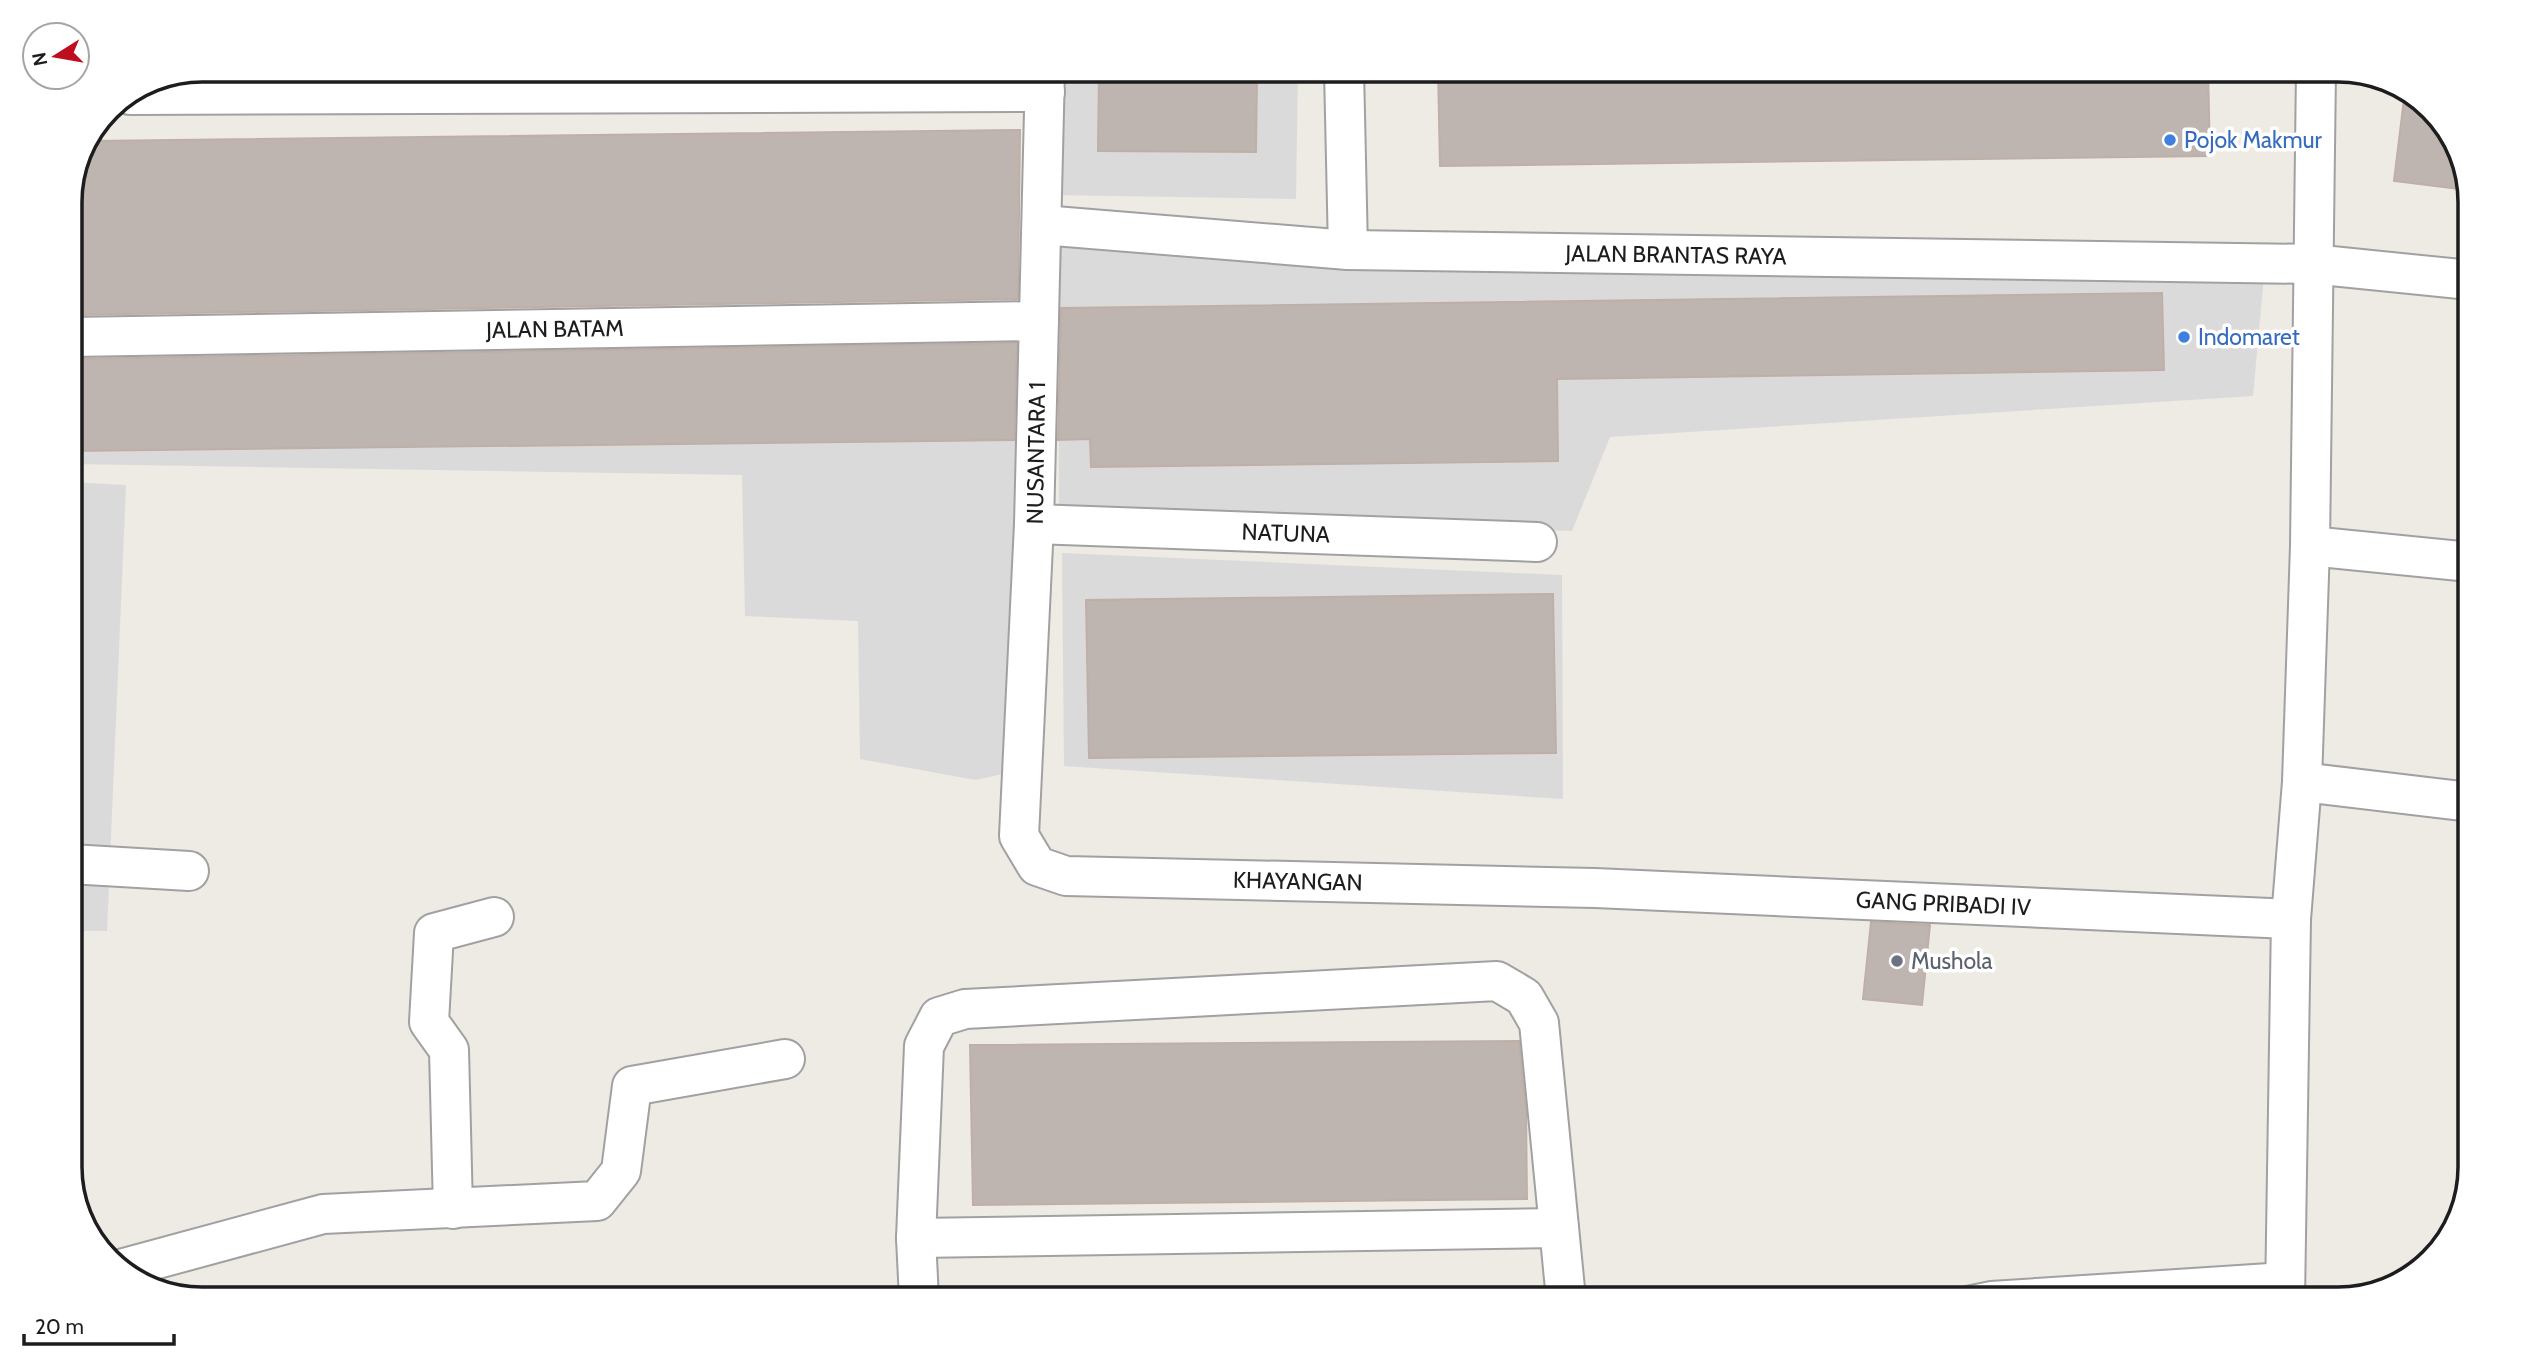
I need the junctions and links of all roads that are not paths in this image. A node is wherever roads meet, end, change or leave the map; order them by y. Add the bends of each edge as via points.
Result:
1 (980, 82) edge
2 (1045, 82) edge
3 (1344, 82) edge
4 (2316, 82) edge
5 (149, 95) edge
6 (1042, 225) junction
7 (1348, 250) junction
8 (2312, 264) junction
9 (2457, 279) edge
10 (1039, 321) junction
11 (83, 337) edge
12 (1034, 524) junction
13 (1537, 542) dead end
14 (2310, 546) junction
15 (2457, 561) edge
16 (2302, 782) junction
17 (2458, 801) edge
18 (1019, 836) joint
19 (83, 865) edge
20 (189, 872) dead end
21 (1594, 887) joint
22 (494, 917) dead end
23 (2291, 919) junction
24 (785, 1059) dead end
25 (453, 1209) junction
26 (1559, 1228) junction
27 (916, 1238) junction
28 (135, 1265) edge
29 (918, 1287) edge
30 (1565, 1287) edge
31 (2285, 1287) edge

1 - 5 street
2 - 6 street, NUSANTARA 1
3 - 7 street
4 - 8 street
6 - 7 street, JALAN BRANTAS RAYA
6 - 10 street, NUSANTARA 1
7 - 8 street, JALAN BRANTAS RAYA
8 - 9 street, JALAN BRANTAS RAYA
8 - 14 street
10 - 11 street, JALAN BATAM
10 - 12 street, NUSANTARA 1
12 - 13 street, NATUNA
12 - 18 street, NUSANTARA 1
14 - 15 street
14 - 16 street
16 - 17 street
16 - 23 street
18 - 21 street, KHAYANGAN via 1037,866 1066,876
19 - 20 street
21 - 23 street, GANG PRIBADI IV
22 - 25 street via 434,933 429,1022 449,1050
23 - 31 street
24 - 25 street via 632,1086 621,1171 597,1201
25 - 28 street via 323,1214
26 - 27 street
26 - 27 street via 1539,1023 1524,997 1497,981 965,1009 939,1017 924,1046
26 - 30 street
27 - 29 street

